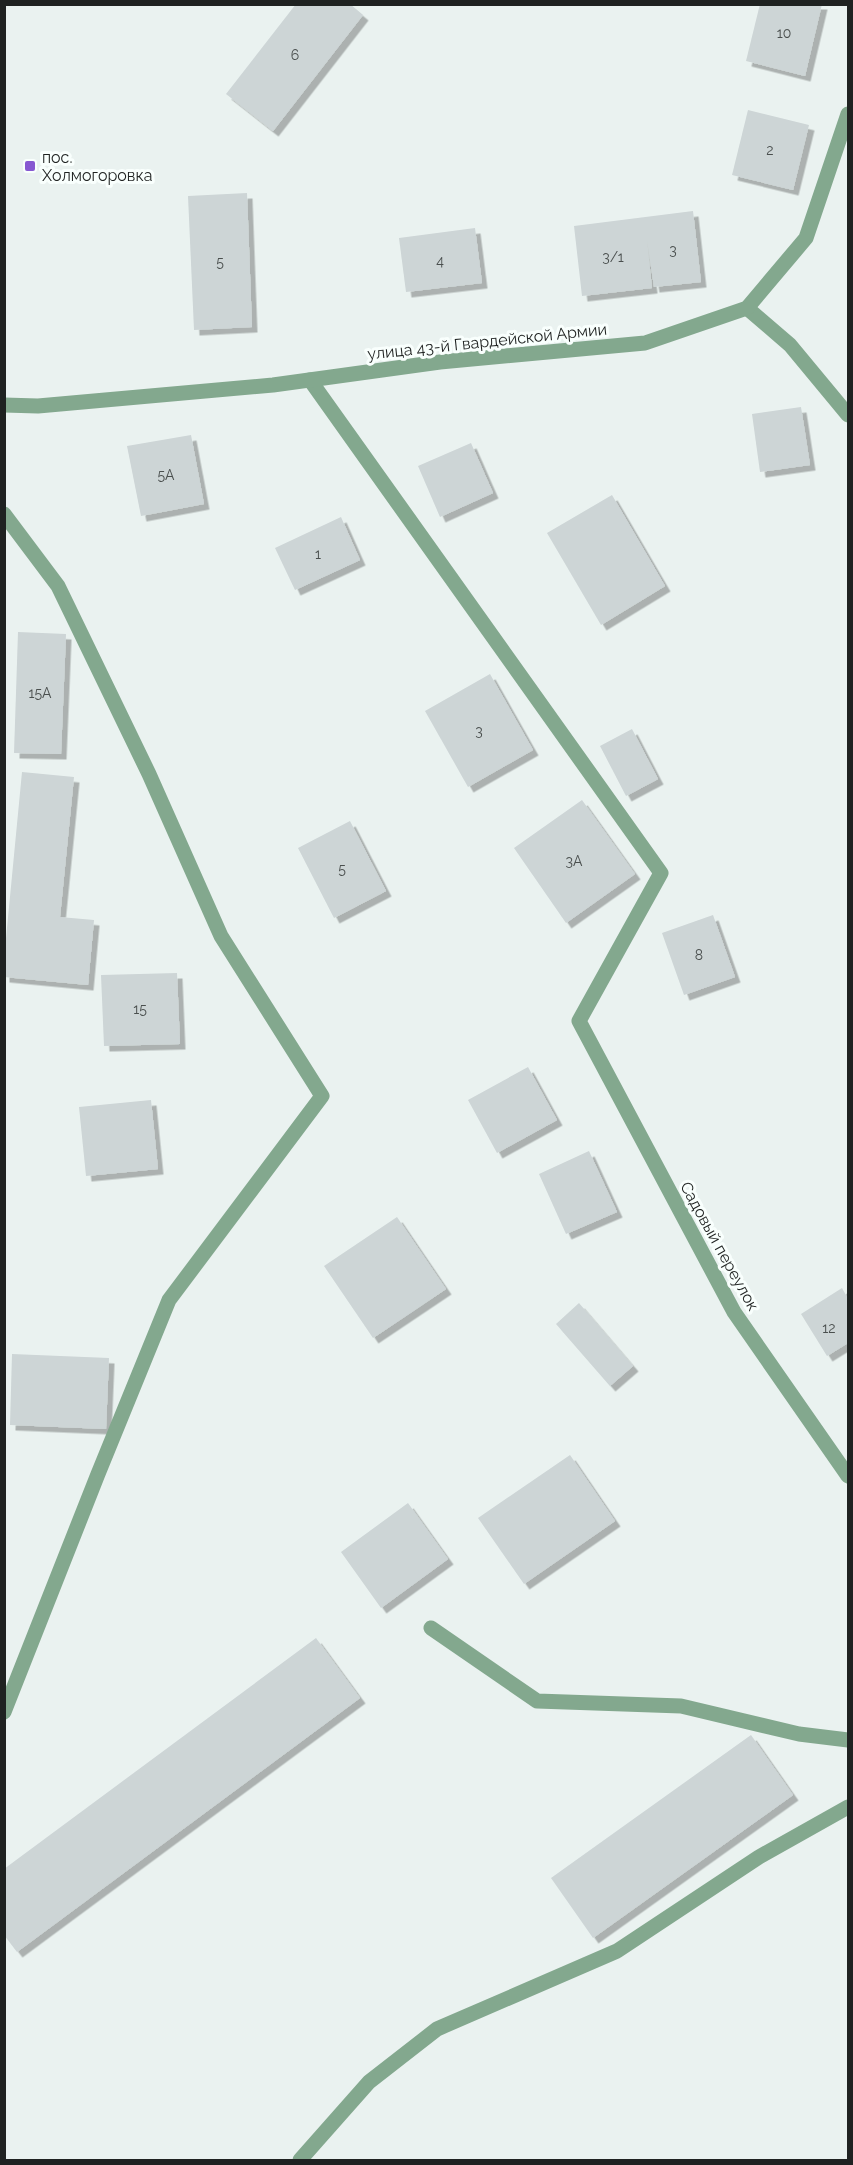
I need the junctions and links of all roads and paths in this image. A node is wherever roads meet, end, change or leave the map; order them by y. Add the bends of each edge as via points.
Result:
1 (849, 114) edge
2 (747, 308) junction
3 (310, 380) junction
4 (4, 405) edge
5 (849, 415) edge
6 (4, 514) edge
7 (849, 1476) edge
8 (431, 1628) dead end
9 (4, 1712) edge
10 (849, 1740) edge
11 (849, 1807) edge
12 (300, 2160) edge

1 - 2 street via 806,238
2 - 3 street, улица 43-й Гвардейской Армии via 645,343 440,362
2 - 5 street via 790,345
3 - 4 street, улица 43-й Гвардейской Армии via 39,406
3 - 7 street, Садовый переулок via 661,873 579,1021 734,1312
6 - 9 street via 58,586 149,774 221,936 322,1096 169,1300
8 - 10 street via 537,1701 681,1706 799,1734
11 - 12 street via 759,1857 617,1951 437,2029 369,2082

